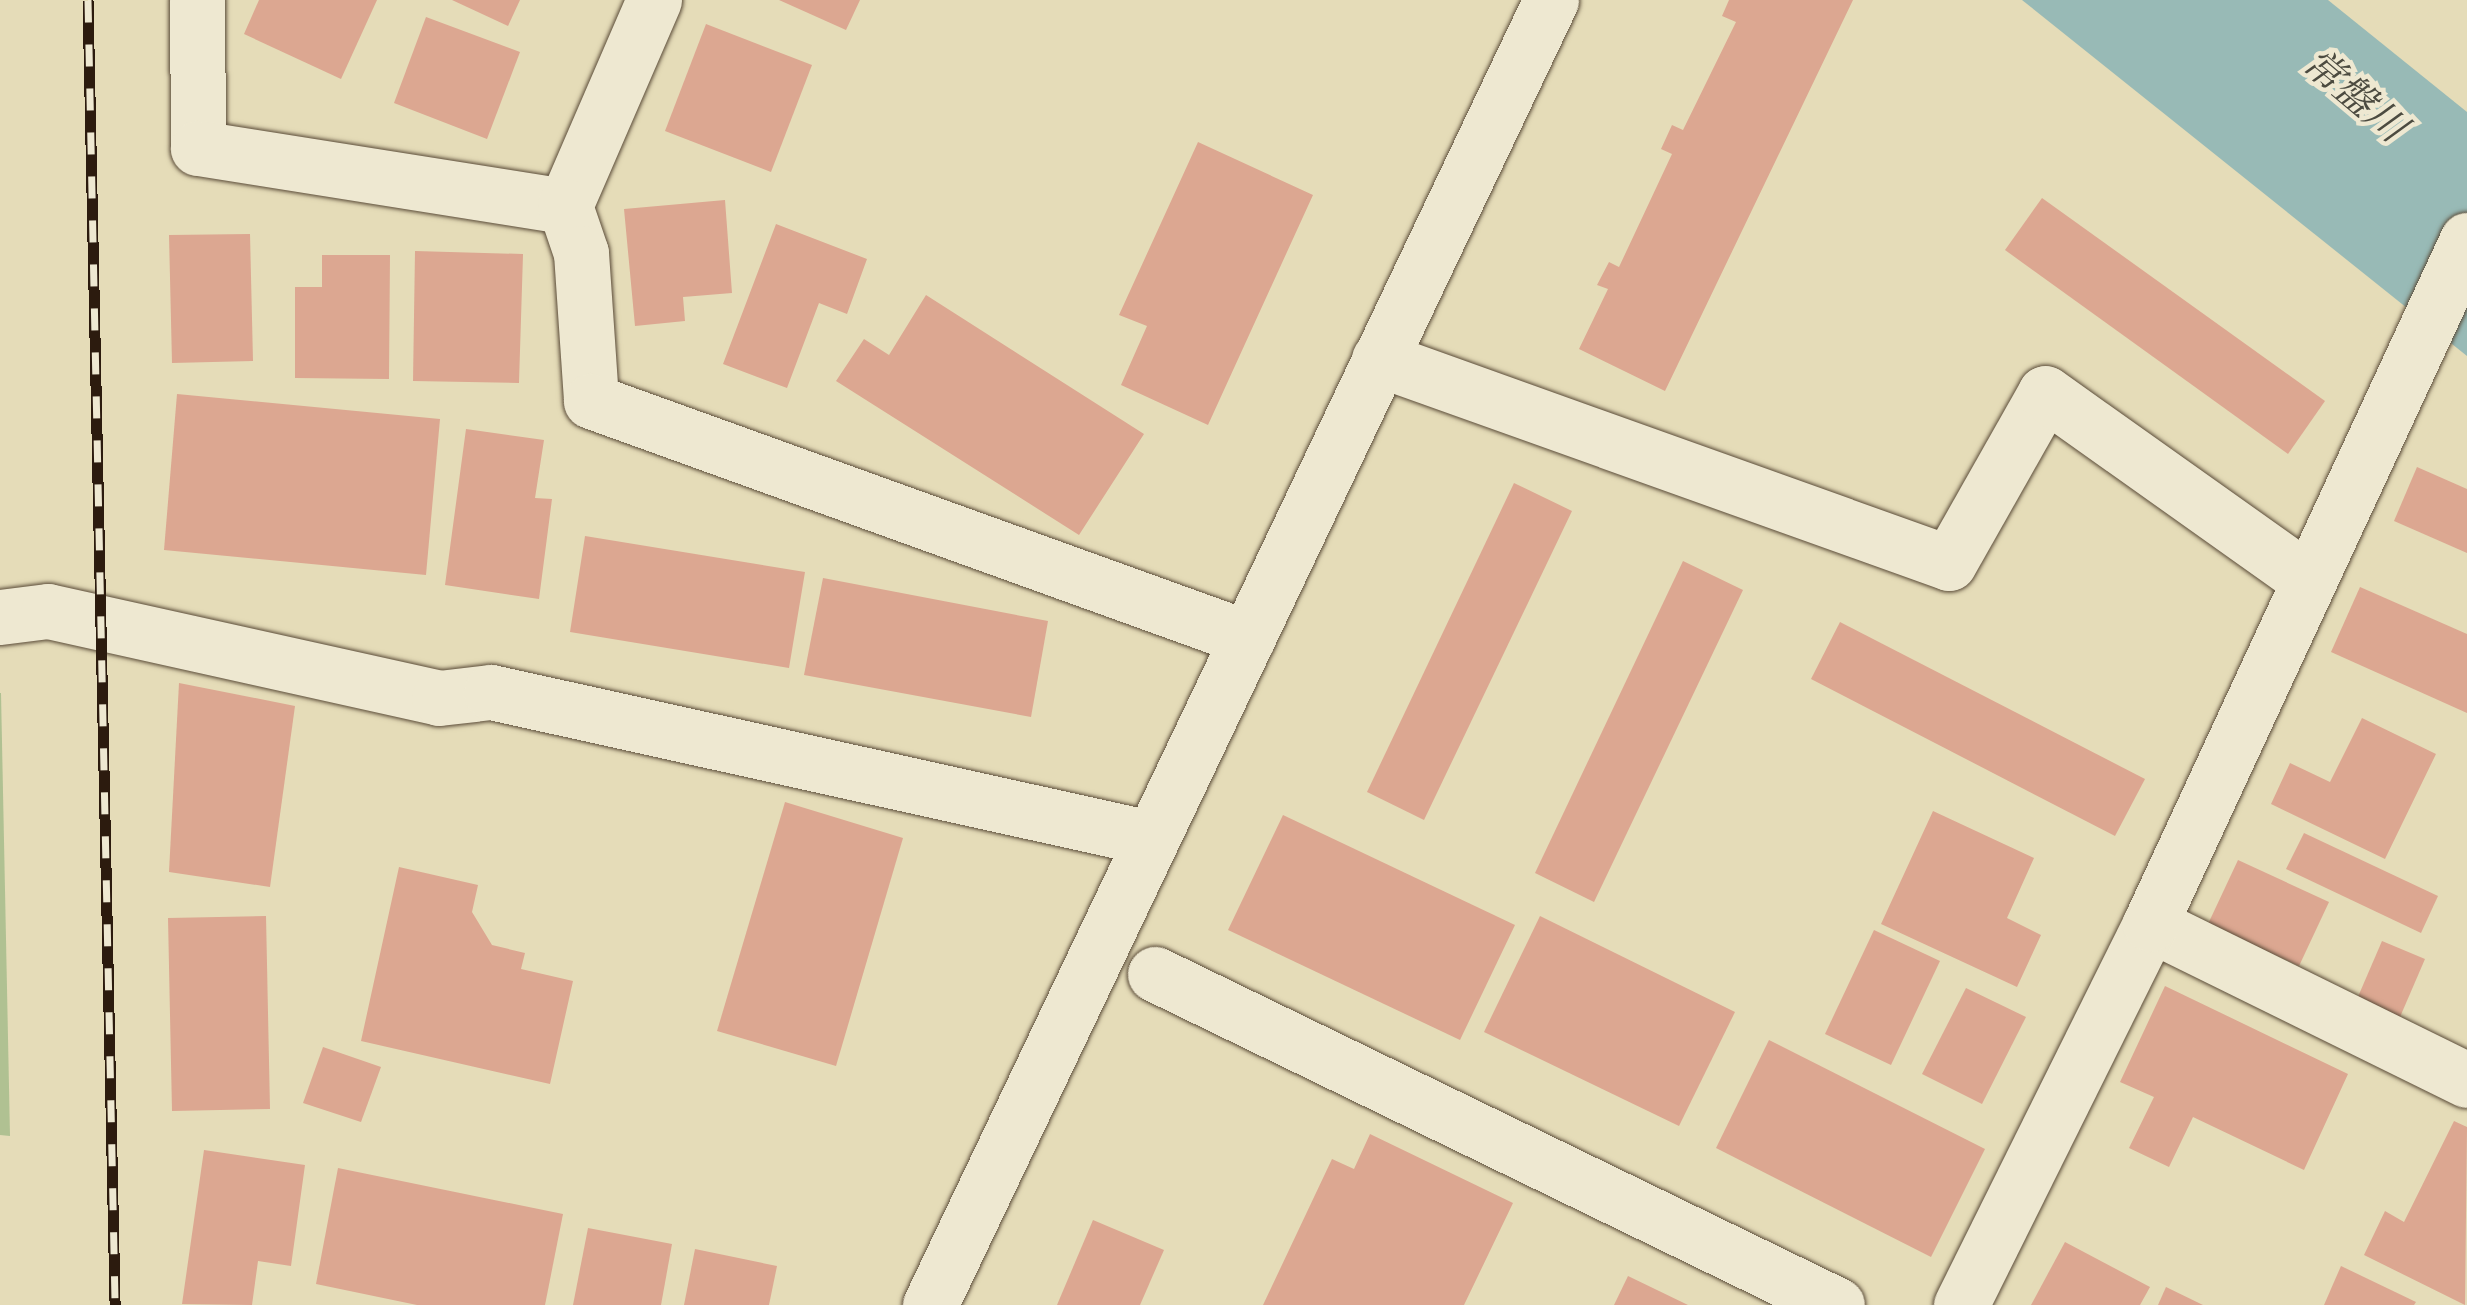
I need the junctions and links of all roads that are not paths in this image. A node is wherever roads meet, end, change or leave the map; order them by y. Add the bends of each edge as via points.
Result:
1 (197, 0) edge
2 (654, 0) edge
3 (1552, 0) edge
4 (565, 206) junction
5 (2467, 240) edge
6 (1379, 359) junction
7 (2305, 578) junction
8 (0, 618) edge
9 (1248, 638) junction
10 (1150, 838) junction
11 (2150, 924) junction
12 (1155, 974) dead end
13 (2467, 1080) edge
14 (930, 1305) edge
15 (1837, 1305) edge
16 (1961, 1305) edge

1 - 4 street via 198,148
2 - 4 street
3 - 6 street
4 - 9 street via 581,253 590,401
5 - 7 street
6 - 7 street via 1949,563 2045,393
6 - 9 street
7 - 11 street
8 - 10 street via 48,611 439,698 492,692
9 - 10 street
10 - 14 street
11 - 13 street
11 - 16 street
12 - 15 street

